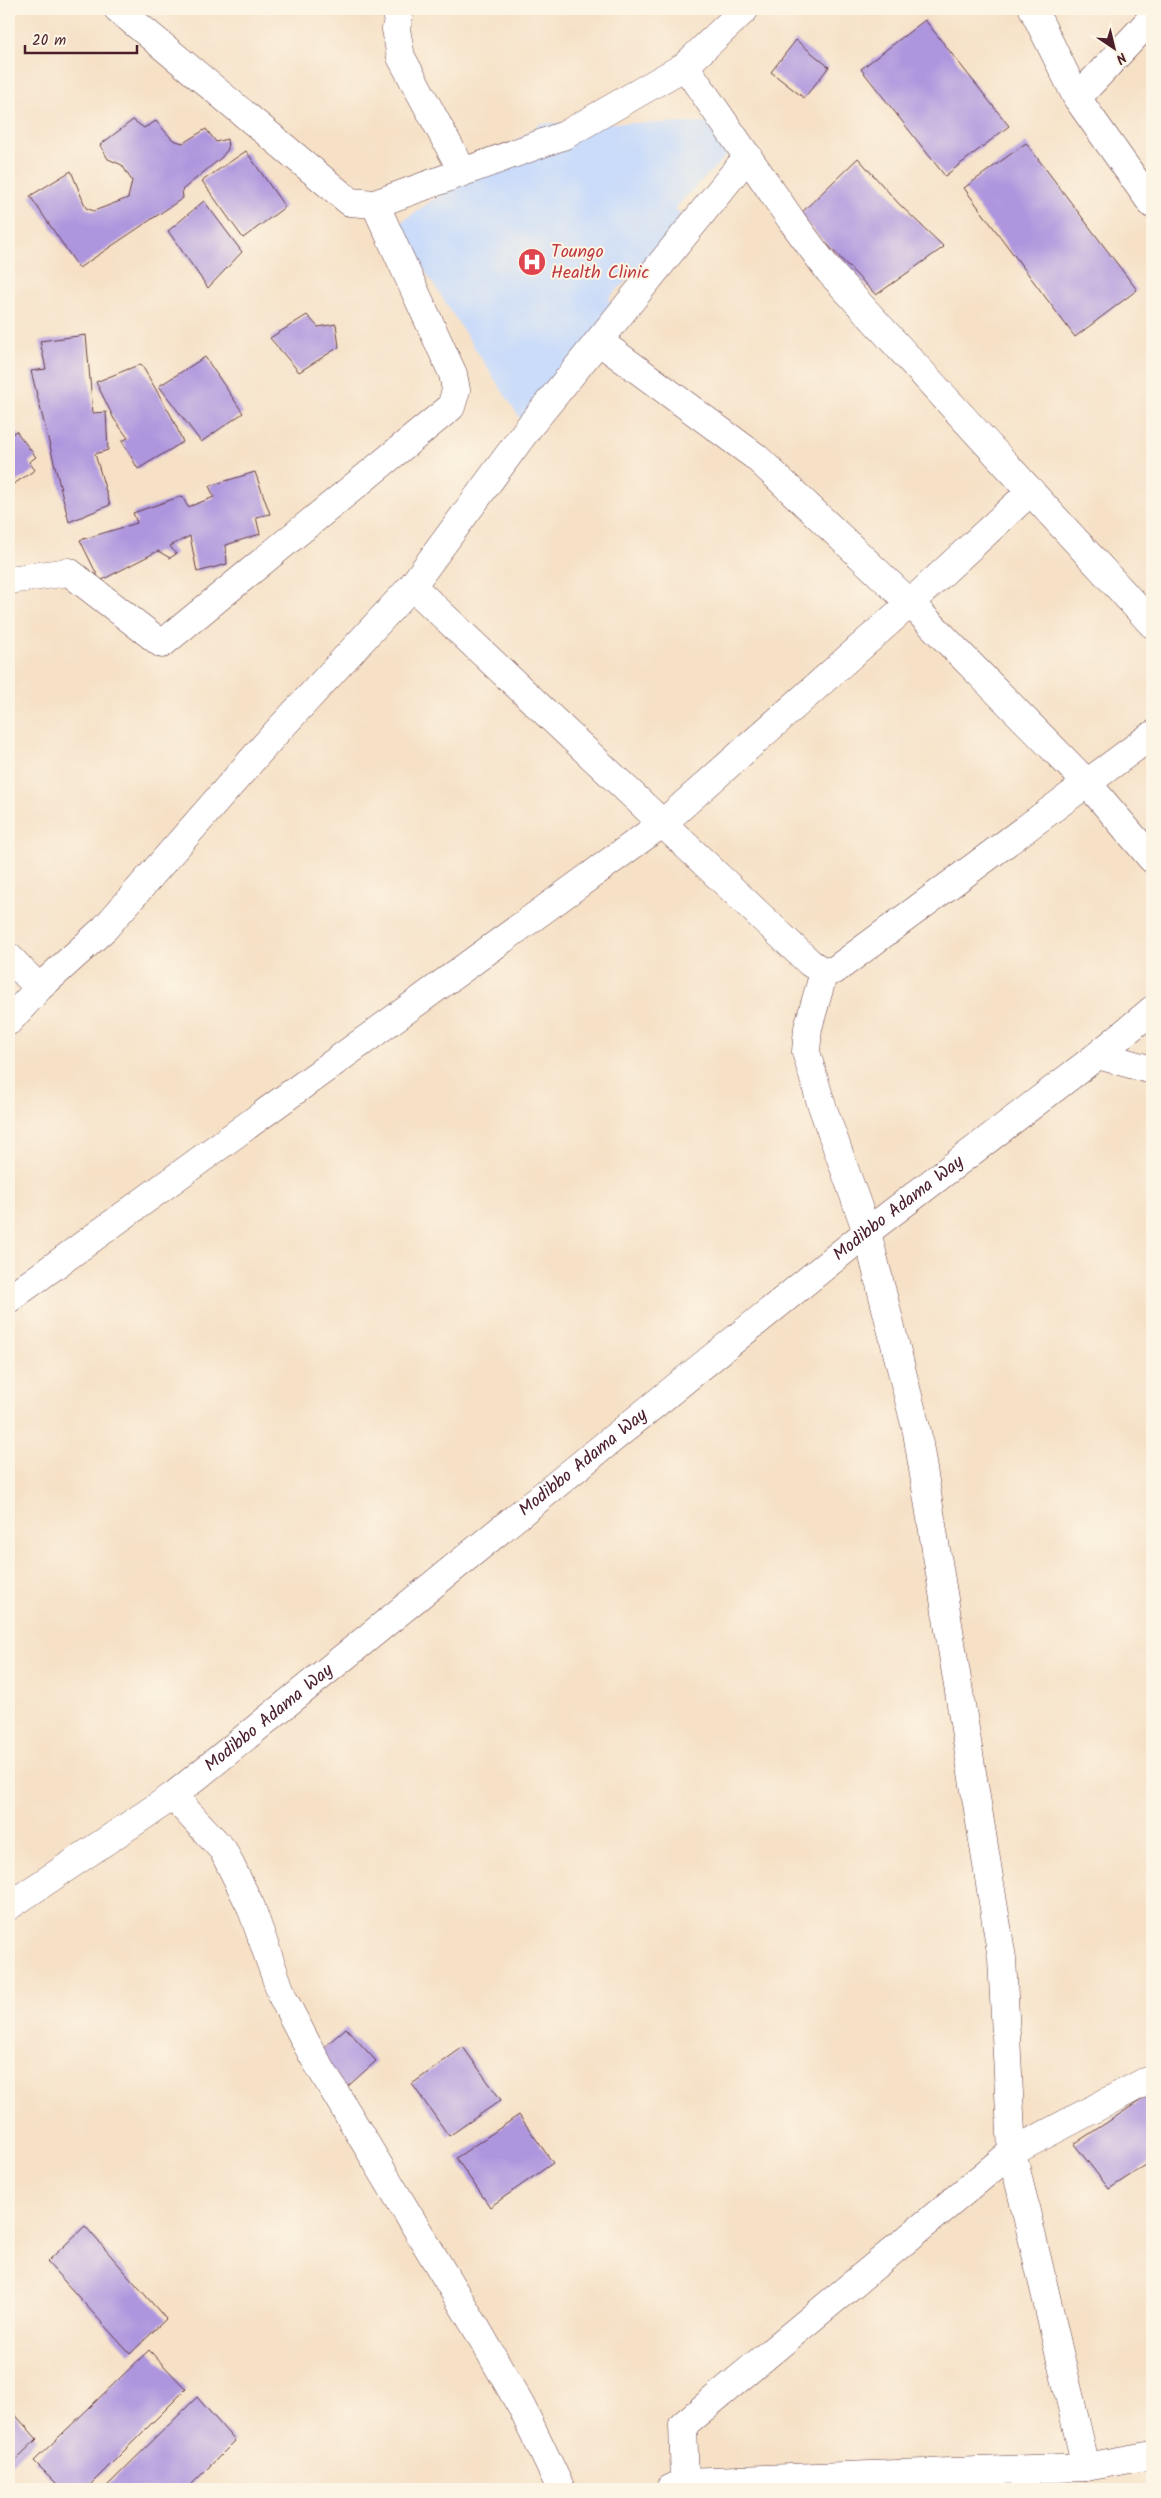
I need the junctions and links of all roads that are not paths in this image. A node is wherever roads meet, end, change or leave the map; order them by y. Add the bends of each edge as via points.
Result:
1 (118, 9) edge
2 (400, 9) edge
3 (745, 9) edge
4 (1033, 9) edge
5 (1152, 18) edge
6 (685, 66) junction
7 (1077, 98) junction
8 (748, 156) junction
9 (463, 172) junction
10 (375, 204) junction
11 (1152, 204) edge
12 (600, 342) junction
13 (1031, 490) junction
14 (9, 580) edge
15 (412, 586) junction
16 (910, 603) junction
17 (1152, 624) edge
18 (1152, 735) edge
19 (1088, 784) junction
20 (663, 823) junction
21 (1152, 859) edge
22 (9, 957) edge
23 (824, 972) junction
24 (39, 988) junction
25 (1152, 1010) edge
26 (9, 1021) edge
27 (1098, 1055) junction
28 (1152, 1070) edge
29 (867, 1232) junction
30 (9, 1299) edge
31 (173, 1796) junction
32 (9, 1906) edge
33 (1152, 2078) edge
34 (1012, 2152) junction
35 (1152, 2455) edge
36 (1086, 2467) junction
37 (1025, 2479) edge
38 (678, 2486) edge
39 (561, 2489) edge

1 - 10 street via 350,202
2 - 9 street via 396,29 401,57
3 - 6 street
4 - 7 street
5 - 7 street
6 - 8 street
6 - 9 street via 565,135
7 - 11 street
8 - 12 street
8 - 13 street via 829,271
9 - 10 street
10 - 14 street via 453,374 456,390 451,407 162,644 69,572
12 - 15 street via 530,427
12 - 16 street via 756,457
13 - 16 street
13 - 17 street
15 - 20 street
15 - 24 street via 274,735 105,928
16 - 19 street
16 - 20 street
18 - 19 street
19 - 21 street
19 - 23 street via 836,970
20 - 23 street via 810,963
20 - 30 street
22 - 24 street
23 - 29 street via 808,1028 806,1052
24 - 26 street
25 - 27 street, Modibbo Adama Way
27 - 28 street
27 - 29 street, Modibbo Adama Way
29 - 31 street, Modibbo Adama Way
29 - 34 street via 917,1432 1002,1958
31 - 32 street, Modibbo Adama Way
31 - 39 street via 223,1850 251,1907 284,1998 312,2054 488,2348 522,2408
33 - 34 street
34 - 36 street
34 - 38 street via 683,2425
35 - 36 street
36 - 37 street
37 - 38 street

